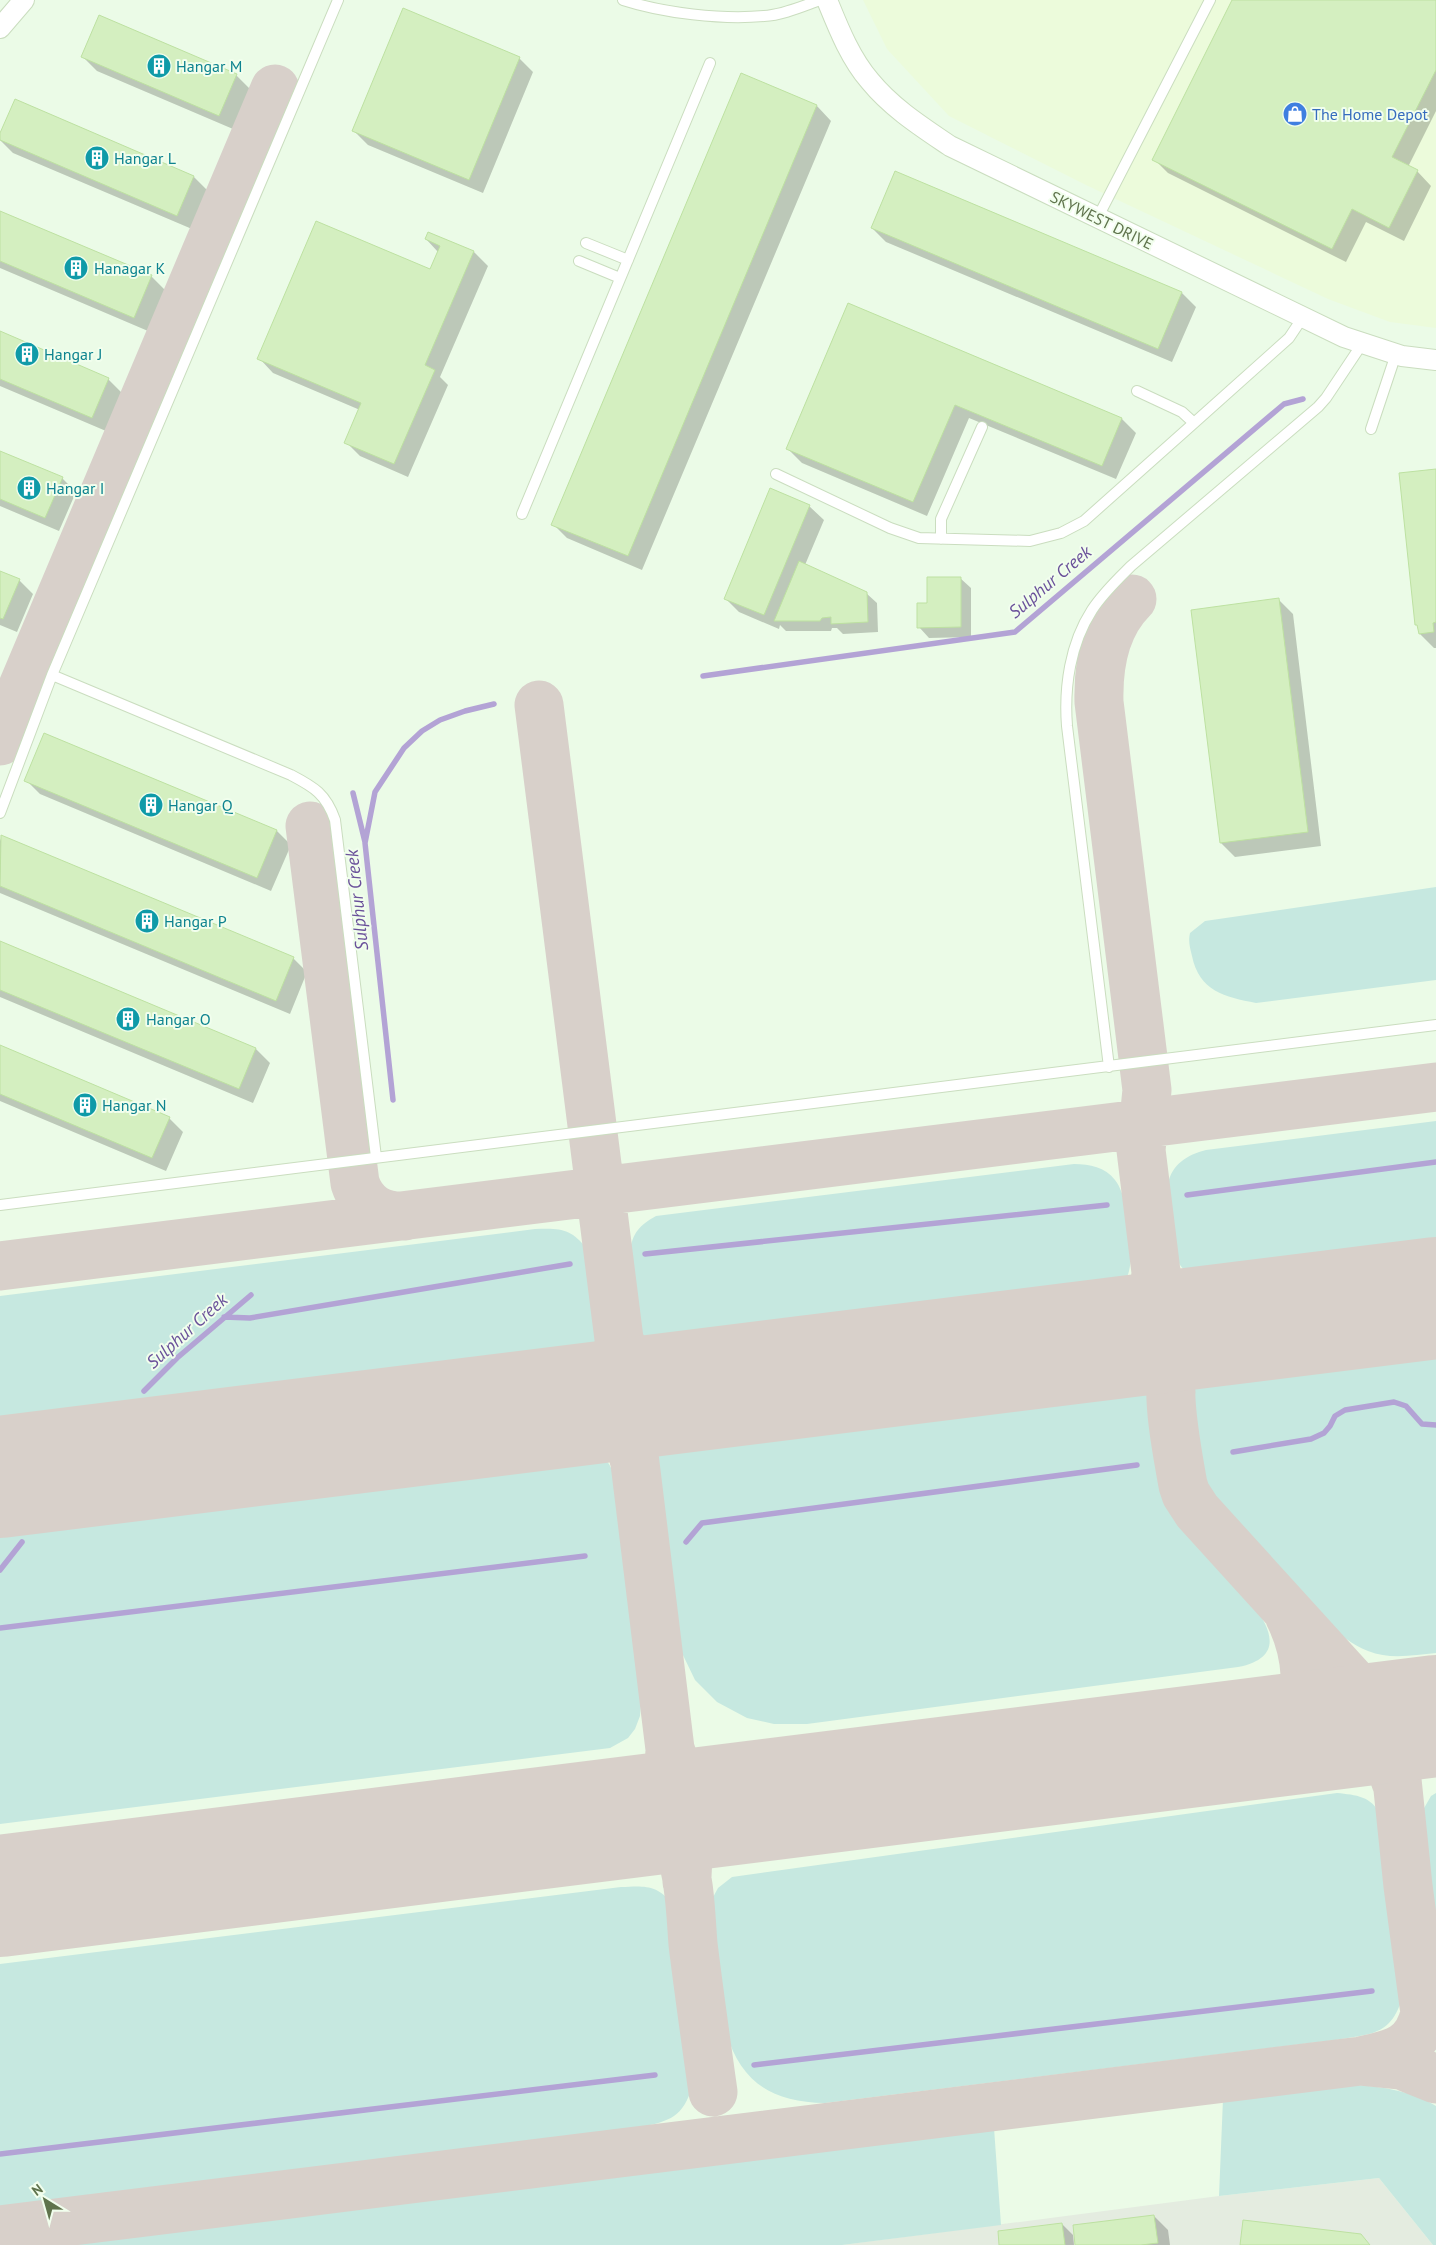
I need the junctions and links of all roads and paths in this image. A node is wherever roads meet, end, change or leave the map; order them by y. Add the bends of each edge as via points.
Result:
1 (24, 0) edge
2 (338, 0) edge
3 (623, 0) edge
4 (820, 0) edge
5 (827, 0) edge
6 (1210, 0) edge
7 (0, 28) edge
8 (710, 63) dead end
9 (1098, 218) junction
10 (586, 243) dead end
11 (628, 260) junction
12 (579, 261) dead end
13 (620, 278) junction
14 (1303, 317) junction
15 (1362, 344) junction
16 (1396, 354) junction
17 (1436, 360) edge
18 (1137, 391) dead end
19 (1194, 423) junction
20 (982, 427) dead end
21 (1371, 429) dead end
22 (776, 474) dead end
23 (522, 514) dead end
24 (941, 539) junction
25 (52, 675) junction
26 (0, 813) edge
27 (1436, 1025) edge
28 (1109, 1067) junction
29 (376, 1157) junction
30 (0, 1205) edge

1 - 7 street
2 - 25 lane
3 - 4 lane via 646,8 708,15 766,16
5 - 9 street, SKYWEST DRIVE via 862,70 899,109 950,146
6 - 9 lane
8 - 11 lane
9 - 14 street, SKYWEST DRIVE
10 - 11 lane
11 - 13 lane
12 - 13 lane
13 - 23 lane
14 - 15 street, SKYWEST DRIVE
14 - 19 lane via 1289,338
15 - 16 street, SKYWEST DRIVE
15 - 28 lane via 1318,407 1108,589 1092,611 1075,648 1065,699 1067,726
16 - 17 street, SKYWEST DRIVE
16 - 21 lane
18 - 19 lane via 1182,412
19 - 24 lane via 1084,521 1061,533 1030,541
20 - 24 lane via 941,519
22 - 24 lane via 890,528 919,538
25 - 26 lane
25 - 29 lane via 291,775 313,786 330,806 335,820
27 - 28 lane
28 - 29 lane
29 - 30 lane

